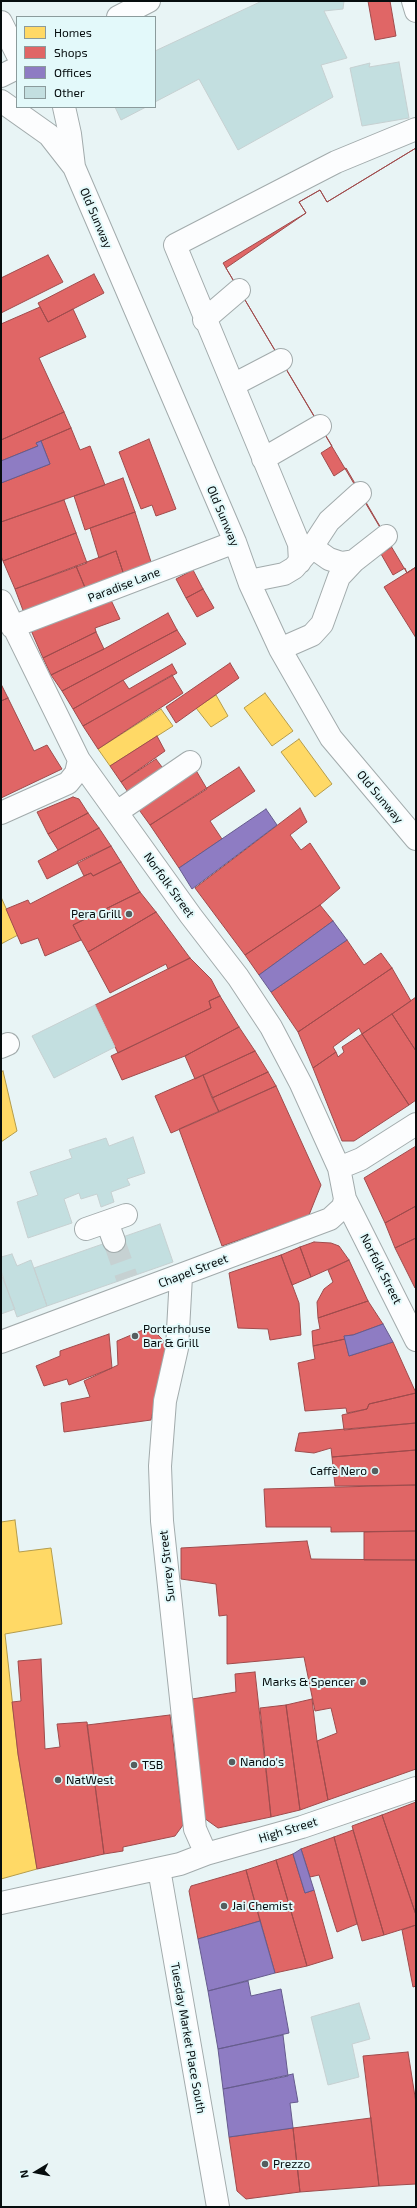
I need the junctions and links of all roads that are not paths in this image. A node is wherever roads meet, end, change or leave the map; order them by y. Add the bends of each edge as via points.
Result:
1 (149, 1) edge
2 (413, 1) edge
3 (416, 11) edge
4 (120, 16) edge
5 (1, 22) edge
6 (16, 52) edge
7 (16, 68) edge
8 (1, 76) edge
9 (1, 101) edge
10 (64, 108) edge
11 (416, 129) edge
12 (74, 167) junction
13 (239, 290) dead end
14 (204, 320) junction
15 (280, 360) dead end
16 (233, 386) junction
17 (320, 426) dead end
18 (263, 458) junction
19 (360, 492) dead end
20 (386, 536) dead end
21 (235, 542) junction
22 (306, 555) junction
23 (354, 561) junction
24 (249, 581) junction
25 (1, 601) edge
26 (12, 627) junction
27 (280, 649) junction
28 (79, 760) junction
29 (190, 762) dead end
30 (117, 812) junction
31 (1, 813) edge
32 (416, 839) edge
33 (416, 1124) edge
34 (339, 1168) junction
35 (345, 1199) junction
36 (116, 1226) dead end
37 (86, 1229) dead end
38 (181, 1276) junction
39 (416, 1340) edge
40 (1, 1342) edge
41 (416, 1788) edge
42 (206, 1854) junction
43 (159, 1869) junction
44 (1, 1903) edge
45 (218, 2207) edge

1 - 4 street
2 - 3 street
5 - 6 street
7 - 8 street
9 - 12 street, Old Sunway via 49,135
10 - 12 street, Old Sunway
11 - 14 street via 336,162 174,245
12 - 21 street, Old Sunway
13 - 14 street
14 - 16 street
15 - 16 street
16 - 18 street
17 - 18 street
18 - 22 street
19 - 22 street via 329,521
20 - 23 street
21 - 24 street, Old Sunway
21 - 26 street, Paradise Lane
22 - 23 street via 340,563
22 - 24 street via 284,574
23 - 27 street via 336,584 322,624 312,635
24 - 27 street, Old Sunway
25 - 26 street, Norfolk Street
26 - 28 street, Norfolk Street
27 - 32 street, Old Sunway via 331,738
28 - 30 street, Norfolk Street
28 - 31 street via 76,773 68,783
29 - 30 street
30 - 34 street, Norfolk Street via 238,977 271,1027 301,1084
33 - 34 street via 361,1159
34 - 35 street
35 - 38 street, Chapel Street via 343,1207 330,1219
35 - 39 street, Norfolk Street
36 - 37 street
38 - 40 street, Chapel Street via 129,1286
38 - 42 street, Surrey Street via 177,1348 165,1401 160,1466 162,1522 195,1829
41 - 42 street, High Street via 302,1827
42 - 43 street, High Street
43 - 44 street, High Street
43 - 45 street, Tuesday Market Place South

